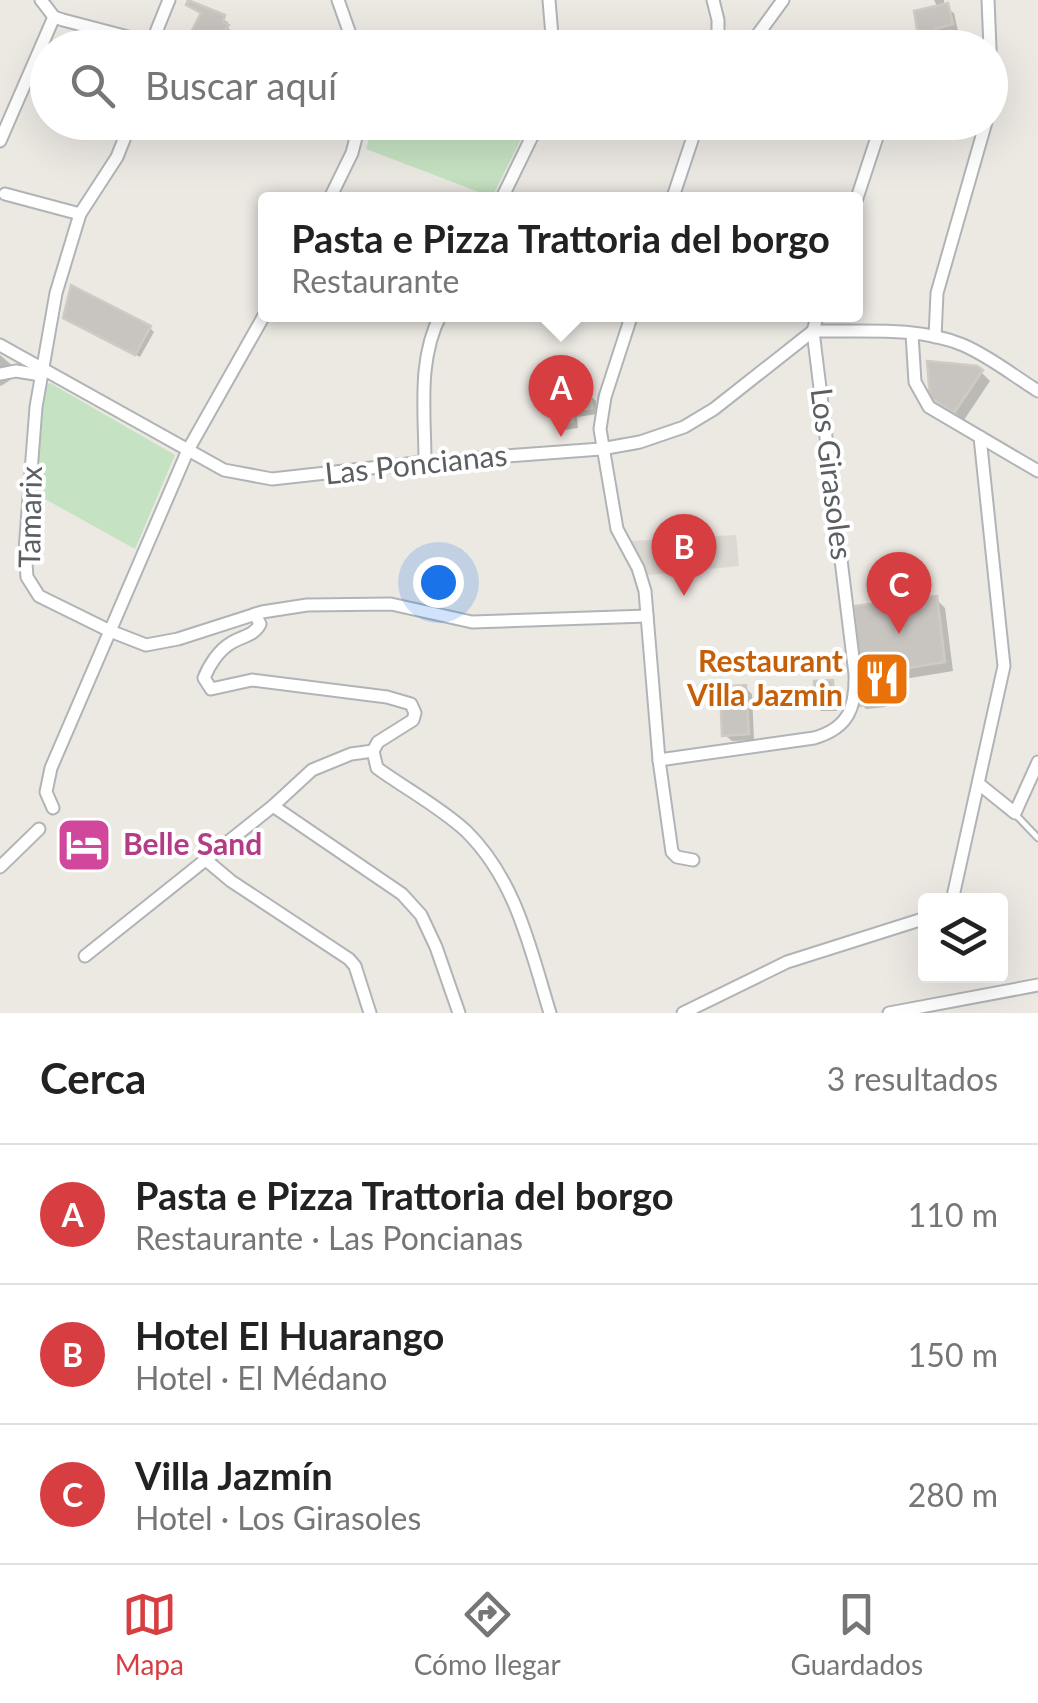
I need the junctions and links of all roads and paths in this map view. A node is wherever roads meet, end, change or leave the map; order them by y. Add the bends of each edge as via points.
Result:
1 (41, 0) edge
2 (170, 0) edge
3 (338, 0) edge
4 (549, 0) edge
5 (713, 0) edge
6 (783, 0) edge
7 (988, 0) edge
8 (54, 16) junction
9 (48, 30) edge
10 (101, 30) edge
11 (157, 30) edge
12 (349, 30) edge
13 (551, 30) edge
14 (718, 30) edge
15 (761, 30) edge
16 (989, 30) edge
17 (30, 72) edge
18 (124, 140) edge
19 (355, 140) edge
20 (530, 140) edge
21 (692, 140) edge
22 (876, 140) edge
23 (981, 140) edge
24 (0, 141) edge
25 (333, 192) edge
26 (505, 192) edge
27 (675, 192) edge
28 (859, 192) edge
29 (5, 194) dead end
30 (80, 214) junction
31 (260, 322) edge
32 (437, 322) edge
33 (629, 322) edge
34 (816, 322) edge
35 (813, 331) junction
36 (912, 334) junction
37 (935, 337) junction
38 (0, 345) edge
39 (42, 372) junction
40 (0, 374) edge
41 (1038, 390) edge
42 (980, 437) junction
43 (601, 449) junction
44 (188, 450) junction
45 (426, 462) junction
46 (1038, 470) edge
47 (255, 614) junction
48 (647, 616) junction
49 (110, 631) junction
50 (373, 752) junction
51 (659, 760) junction
52 (1038, 762) edge
53 (979, 784) junction
54 (273, 806) junction
55 (53, 808) dead end
56 (1013, 813) junction
57 (39, 829) dead end
58 (1038, 838) edge
59 (206, 860) junction
60 (693, 860) dead end
61 (0, 867) edge
62 (954, 893) edge
63 (918, 921) edge
64 (85, 956) dead end
65 (1038, 986) edge
66 (370, 1013) edge
67 (459, 1013) edge
68 (550, 1013) edge
69 (683, 1013) edge
70 (889, 1013) edge

1 - 8 street
2 - 11 street
3 - 12 street
4 - 13 street
5 - 14 street
6 - 15 street
7 - 16 street
8 - 9 street
8 - 10 street
17 - 24 street
18 - 30 street, Tamarix
19 - 25 street
20 - 26 street
21 - 27 street
22 - 28 street
23 - 37 street via 937,293
29 - 30 street
30 - 39 street, Tamarix
31 - 44 street
32 - 45 street via 425,359
33 - 43 street via 605,397
34 - 35 street
35 - 36 street
35 - 43 street, Las Poncianas via 699,418 640,442
35 - 51 street, Los Girasoles via 855,674 853,711 836,730 814,738
36 - 37 street
36 - 42 street via 922,400
37 - 41 street via 967,346
38 - 39 street, Las Poncianas
39 - 40 street
39 - 44 street, Las Poncianas
39 - 49 street, Tamarix via 27,577 38,596
42 - 46 street
42 - 53 street via 1004,666
43 - 45 street, Las Poncianas
43 - 48 street via 617,530 642,578
44 - 45 street, Las Poncianas via 224,470 272,479
44 - 49 street
47 - 48 street, Tamarix via 307,605 391,604 472,622
47 - 49 street, Tamarix via 156,644
47 - 50 street via 259,628 223,648 207,670 206,684 220,690 252,680 411,704 413,720
48 - 51 street
49 - 55 street via 51,768 46,792
50 - 54 street via 326,762
50 - 68 street via 377,768 464,830 501,874
51 - 60 street via 672,852
52 - 56 street
53 - 56 street
53 - 62 street
54 - 59 street
54 - 67 street via 402,894 436,947
56 - 58 lane
57 - 61 street
59 - 64 street
59 - 66 street via 350,959
63 - 69 street via 787,962
65 - 70 street

